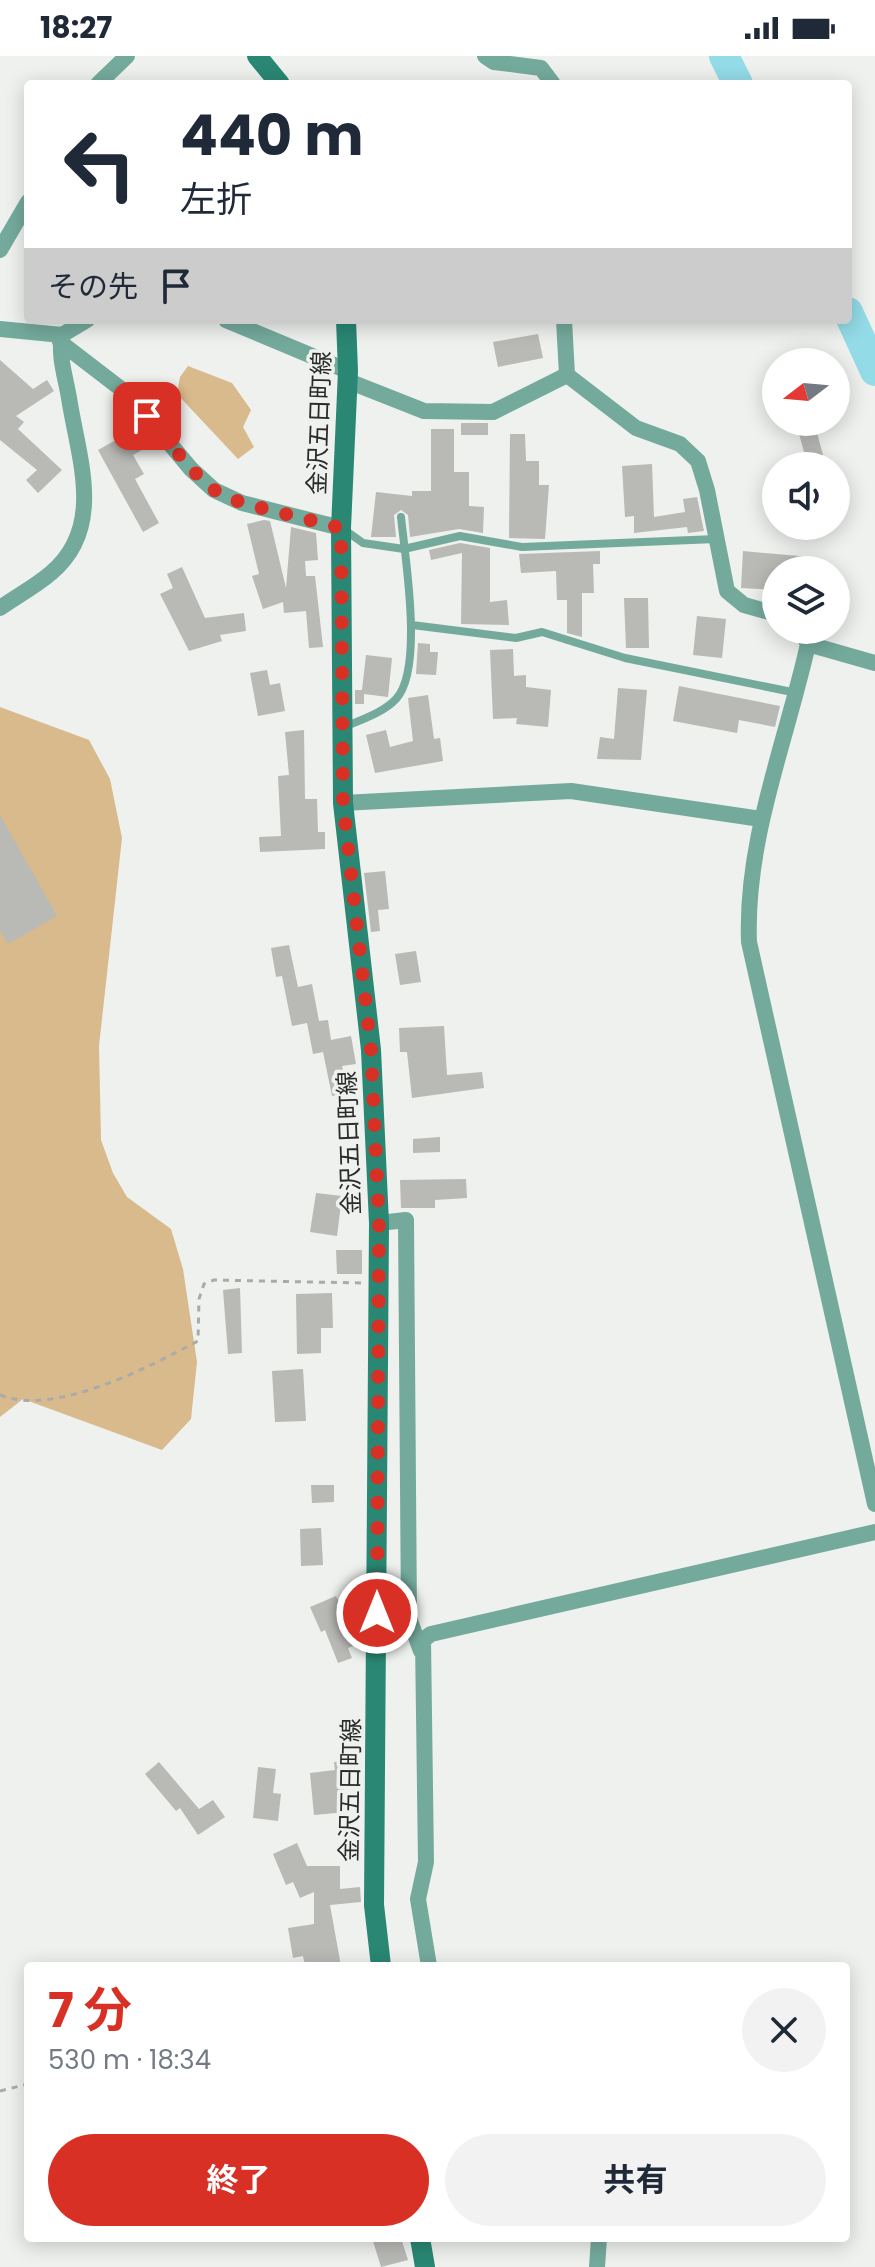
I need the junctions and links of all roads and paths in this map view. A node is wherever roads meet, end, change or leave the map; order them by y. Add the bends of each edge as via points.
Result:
1 (127, 56) edge
2 (257, 56) edge
3 (485, 56) edge
4 (102, 80) edge
5 (277, 80) edge
6 (550, 80) edge
7 (24, 209) edge
8 (0, 250) edge
9 (82, 324) edge
10 (235, 324) edge
11 (346, 324) edge
12 (564, 324) edge
13 (0, 329) edge
14 (61, 339) junction
15 (567, 375) junction
16 (348, 376) junction
17 (401, 517) dead end
18 (341, 528) junction
19 (716, 539) junction
20 (404, 549) junction
21 (0, 608) edge
22 (762, 610) edge
23 (412, 625) junction
24 (803, 644) edge
25 (823, 644) edge
26 (875, 663) edge
27 (797, 693) junction
28 (342, 728) junction
29 (343, 803) junction
30 (761, 819) junction
31 (379, 1223) junction
32 (378, 1284) junction
33 (0, 1395) edge
34 (875, 1504) edge
35 (875, 1532) edge
36 (421, 1651) junction
37 (381, 1962) edge
38 (428, 1962) edge
39 (24, 2085) edge
40 (0, 2091) edge
41 (421, 2242) edge
42 (599, 2242) edge
43 (425, 2267) edge
44 (597, 2267) edge

1 - 4 street
2 - 5 main road
3 - 6 street via 541,68
7 - 8 street
9 - 14 street
10 - 16 street
11 - 16 main road, 金沢五日町線
12 - 15 street
13 - 14 street
14 - 18 street via 129,395 214,490 242,503
14 - 21 street via 83,474 80,533 53,572
15 - 16 street via 493,412 424,411
15 - 19 street via 636,428 680,444 698,461
16 - 18 main road, 金沢五日町線
17 - 20 lane
18 - 20 lane via 363,543
18 - 28 main road, 金沢五日町線
19 - 20 lane via 522,547 460,536
19 - 22 street via 727,591 744,605
20 - 23 lane
23 - 27 lane via 516,638 542,632 625,658
23 - 28 lane via 407,683 375,714
24 - 27 street
25 - 26 street
27 - 30 street
28 - 29 main road, 金沢五日町線
29 - 30 street via 571,791
29 - 31 main road, 金沢五日町線 via 371,1050
30 - 34 street via 749,942
31 - 32 main road, 金沢五日町線
31 - 36 street via 406,1220 409,1618
32 - 33 path via 214,1280 204,1284 199,1299 198,1341 62,1398 33,1403
32 - 37 main road, 金沢五日町線 via 374,1905
35 - 36 street via 431,1634
36 - 38 street via 426,1862 418,1899
39 - 40 path
41 - 43 main road
42 - 44 street

